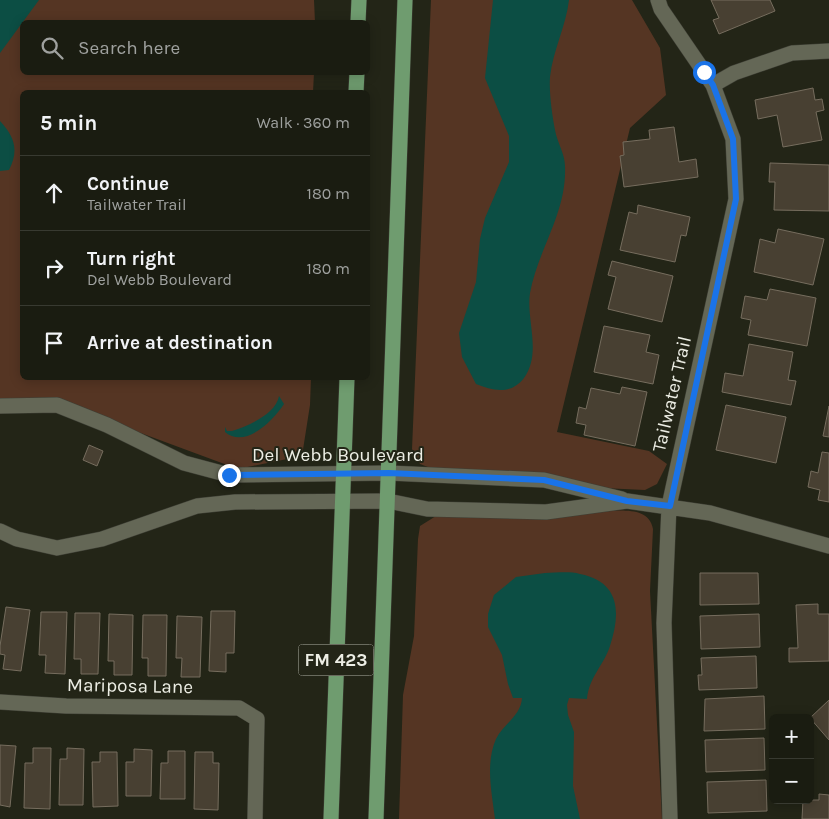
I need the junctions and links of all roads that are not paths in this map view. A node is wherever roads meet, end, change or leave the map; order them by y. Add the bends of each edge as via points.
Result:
1 (359, 0) edge
2 (405, 0) edge
3 (658, 0) edge
4 (358, 20) edge
5 (829, 51) edge
6 (356, 75) edge
7 (713, 85) junction
8 (356, 90) edge
9 (347, 380) edge
10 (0, 406) edge
11 (343, 473) junction
12 (389, 473) junction
13 (342, 500) junction
14 (388, 501) junction
15 (627, 501) junction
16 (670, 506) junction
17 (0, 531) edge
18 (829, 546) edge
19 (0, 702) edge
20 (255, 819) edge
21 (330, 819) edge
22 (376, 819) edge
23 (670, 819) edge

1 - 4 main road
2 - 12 main road, FM 423
3 - 7 street, Tailwater Trail
5 - 7 street via 792,53 734,73
6 - 8 main road
7 - 16 street, Tailwater Trail via 733,139 736,199
9 - 11 main road, FM 423
10 - 11 street, Del Webb Boulevard via 57,406 107,425 184,463 229,475
11 - 12 street, Del Webb Boulevard
11 - 13 main road, FM 423
12 - 14 main road, FM 423
12 - 15 street, Del Webb Boulevard via 544,480
13 - 14 street, Del Webb Boulevard
13 - 17 street, Del Webb Boulevard via 197,506 102,539 57,548 17,539
13 - 21 main road, FM 423
14 - 15 street, Del Webb Boulevard via 427,509 546,512
14 - 22 main road, FM 423
15 - 16 street, Del Webb Boulevard
16 - 18 street, Del Webb Boulevard via 710,513
16 - 23 street, Tailwater Trail via 664,623
19 - 20 street, Mariposa Lane via 238,708 257,719

